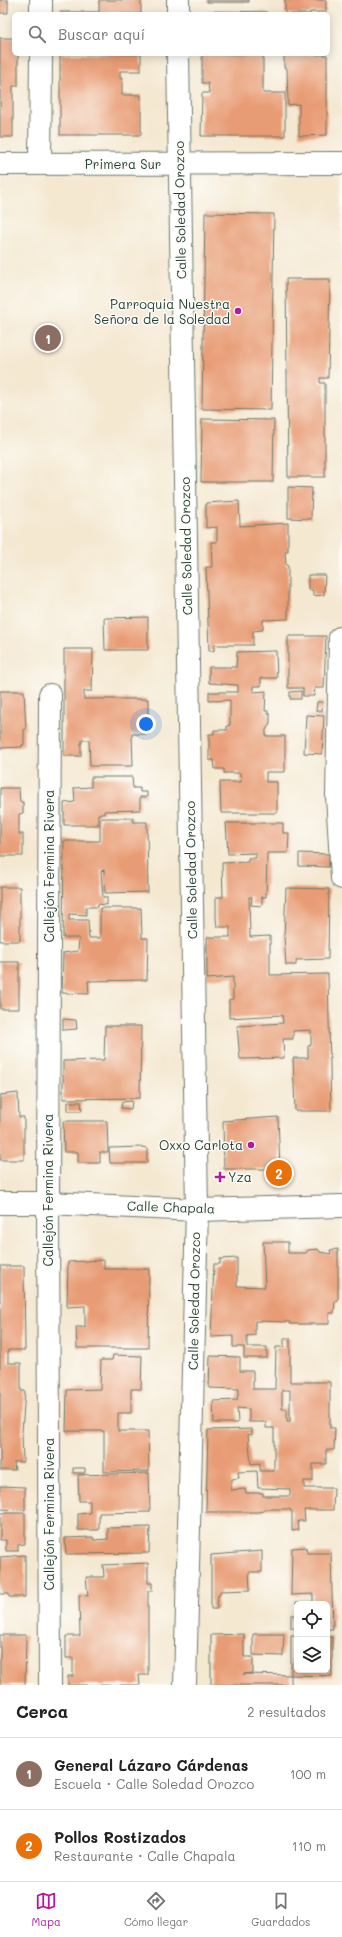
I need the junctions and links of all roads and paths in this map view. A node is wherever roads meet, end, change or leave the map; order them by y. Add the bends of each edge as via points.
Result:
1 (41, 0) edge
2 (178, 0) edge
3 (41, 12) edge
4 (178, 12) edge
5 (41, 56) edge
6 (178, 56) edge
7 (40, 163) junction
8 (342, 163) edge
9 (0, 164) edge
10 (180, 164) junction
11 (340, 638) dead end
12 (50, 695) dead end
13 (342, 878) edge
14 (0, 1203) edge
15 (48, 1203) junction
16 (342, 1206) edge
17 (197, 1210) junction
18 (50, 1685) edge
19 (185, 1685) edge

1 - 3 street
2 - 4 street
5 - 7 street
6 - 10 street, Calle Soledad Orozco
7 - 9 street, Primera Sur
7 - 10 street, Primera Sur
8 - 10 street, Primera Sur
10 - 17 street, Calle Soledad Orozco
11 - 13 street via 337,796
12 - 15 street, Callejón Fermina Rivera
14 - 15 street, Calle Chapala
15 - 17 street, Calle Chapala
15 - 18 street, Callejón Fermina Rivera
16 - 17 street, Calle Chapala
17 - 19 street, Calle Soledad Orozco

